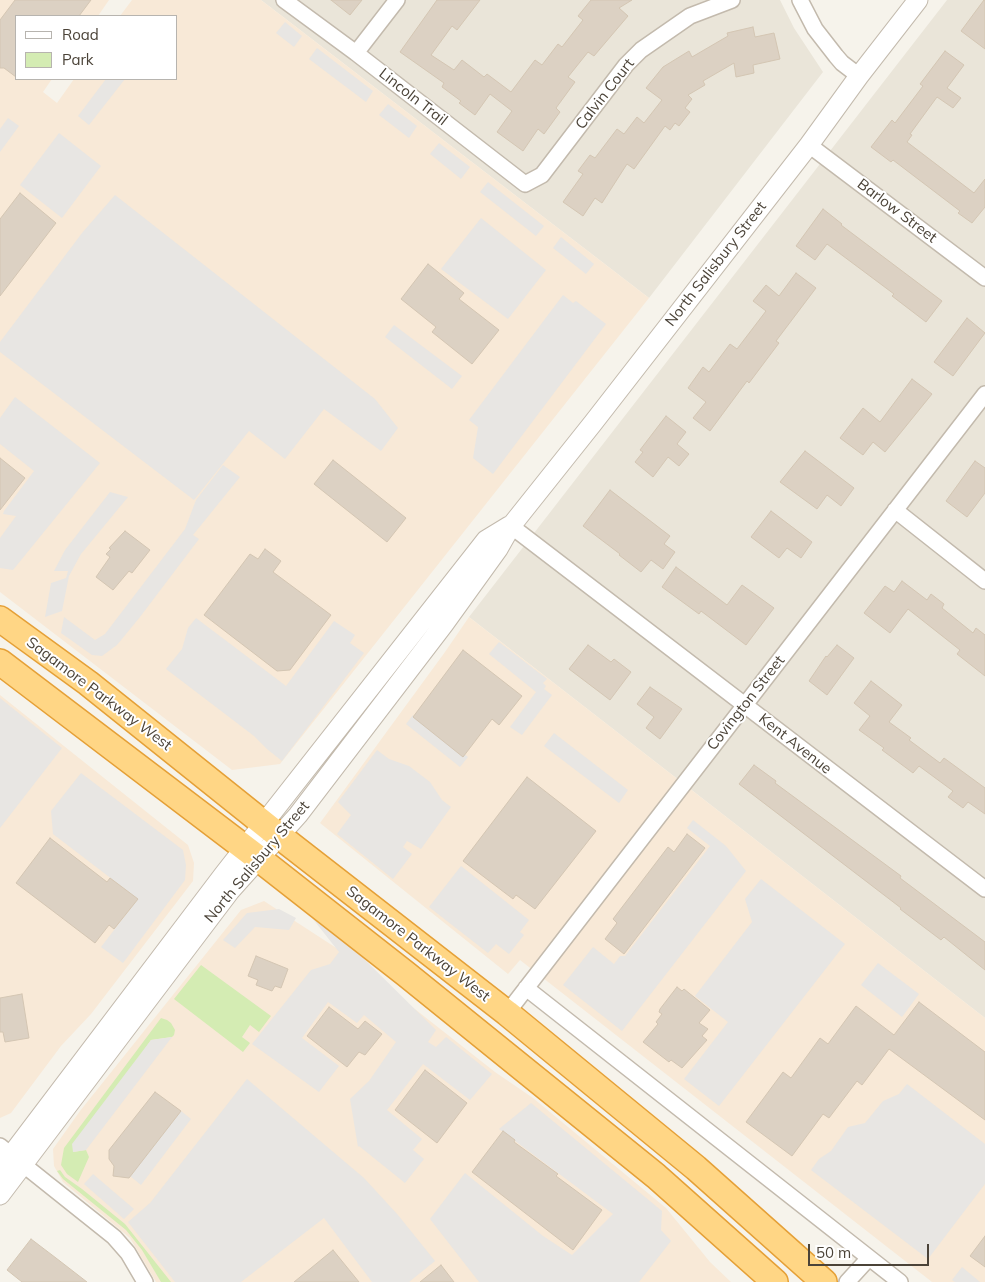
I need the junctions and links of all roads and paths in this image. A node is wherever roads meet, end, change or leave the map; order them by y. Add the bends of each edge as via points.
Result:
1 (284, 0) edge
2 (397, 0) edge
3 (732, 0) edge
4 (800, 0) edge
5 (918, 0) edge
6 (356, 53) junction
7 (859, 76) junction
8 (809, 145) junction
9 (542, 175) joint
10 (985, 278) edge
11 (985, 394) edge
12 (895, 510) junction
13 (510, 526) junction
14 (985, 581) edge
15 (0, 619) edge
16 (0, 662) edge
17 (745, 705) junction
18 (272, 829) junction
19 (251, 853) junction
20 (985, 889) edge
21 (526, 988) junction
22 (507, 1013) junction
23 (12, 1155) edge
24 (0, 1170) edge
25 (0, 1195) edge
26 (869, 1258) junction
27 (146, 1282) edge
28 (775, 1282) edge
29 (824, 1282) edge
30 (847, 1282) edge
31 (900, 1282) edge

1 - 6 street, Lincoln Trail
2 - 6 street
3 - 9 street, Calvin Court via 690,16 642,50 626,65
4 - 7 street via 815,29 842,63
5 - 7 street, North Salisbury Street
6 - 9 street, Lincoln Trail via 525,184
7 - 8 street, North Salisbury Street
8 - 10 street, Barlow Street
8 - 13 street, North Salisbury Street
11 - 12 street, Covington Street
12 - 14 street
12 - 17 street, Covington Street
13 - 17 street, Kent Avenue
13 - 18 street, North Salisbury Street via 486,540
15 - 18 highway, Sagamore Parkway West via 88,683
16 - 19 highway, Sagamore Parkway West
17 - 20 street, Kent Avenue
17 - 21 street, Covington Street
18 - 19 street, North Salisbury Street
18 - 22 highway, Sagamore Parkway West
19 - 23 street, North Salisbury Street
19 - 28 highway, Sagamore Parkway West via 656,1176
21 - 22 street, Covington Street
21 - 26 street
22 - 29 highway, Sagamore Parkway West via 696,1168
23 - 24 street, North Salisbury Street
23 - 25 street, North Salisbury Street
23 - 27 street via 114,1237
26 - 30 street
26 - 31 street

